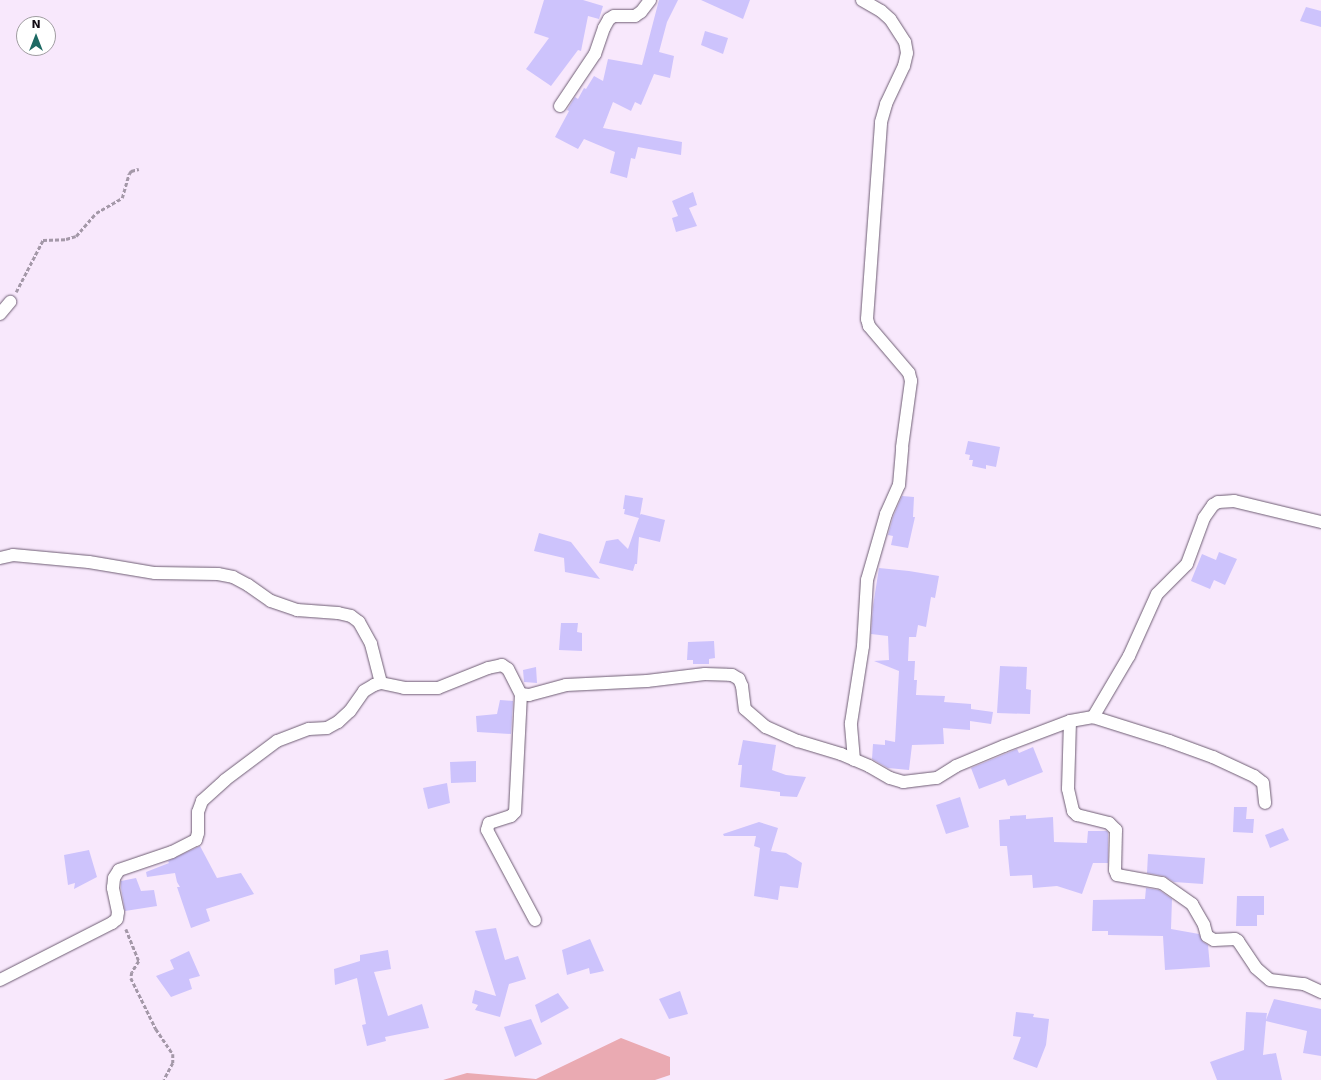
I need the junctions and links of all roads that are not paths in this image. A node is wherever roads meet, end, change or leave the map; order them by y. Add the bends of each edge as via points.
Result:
1 (650, 0) edge
2 (862, 0) edge
3 (560, 106) dead end
4 (10, 302) road end
5 (0, 314) edge
6 (1321, 522) edge
7 (0, 558) edge
8 (381, 683) junction
9 (521, 694) junction
10 (1093, 717) junction
11 (1070, 721) junction
12 (854, 760) junction
13 (1265, 803) dead end
14 (535, 920) dead end
15 (0, 980) edge
16 (1321, 992) edge

1 - 3 street via 635,16 614,16 609,19 595,54
2 - 12 street via 890,19 905,42 907,53 881,122 867,319 869,326 909,373 911,381 899,485 886,514 868,580 863,646 851,723
4 - 5 street
6 - 10 street via 1234,501 1218,502 1213,505 1204,518 1187,564 1157,594 1129,656
7 - 8 street via 13,555 89,562 154,573 218,574 233,577 272,601 297,610 351,616 359,622 371,644
8 - 9 street via 404,688 438,688 502,665 508,669
8 - 15 street via 364,691 350,711 338,722 327,728 309,729 277,741 225,780 202,801 198,812 196,840 172,852 119,870 114,878 113,888 118,912 117,919 112,923
9 - 12 street via 529,695 566,685 647,681 705,674 732,675 739,679 742,686 745,709 766,727
9 - 14 street via 515,812 511,816 489,823 487,830
10 - 11 street
10 - 13 street via 1205,754 1254,776 1263,783
11 - 12 street via 956,766 937,778 903,782
11 - 16 street via 1068,789 1073,811 1077,815 1109,823 1116,830 1117,875 1162,883 1192,904 1207,936 1214,940 1238,941 1256,968 1270,980 1304,984

